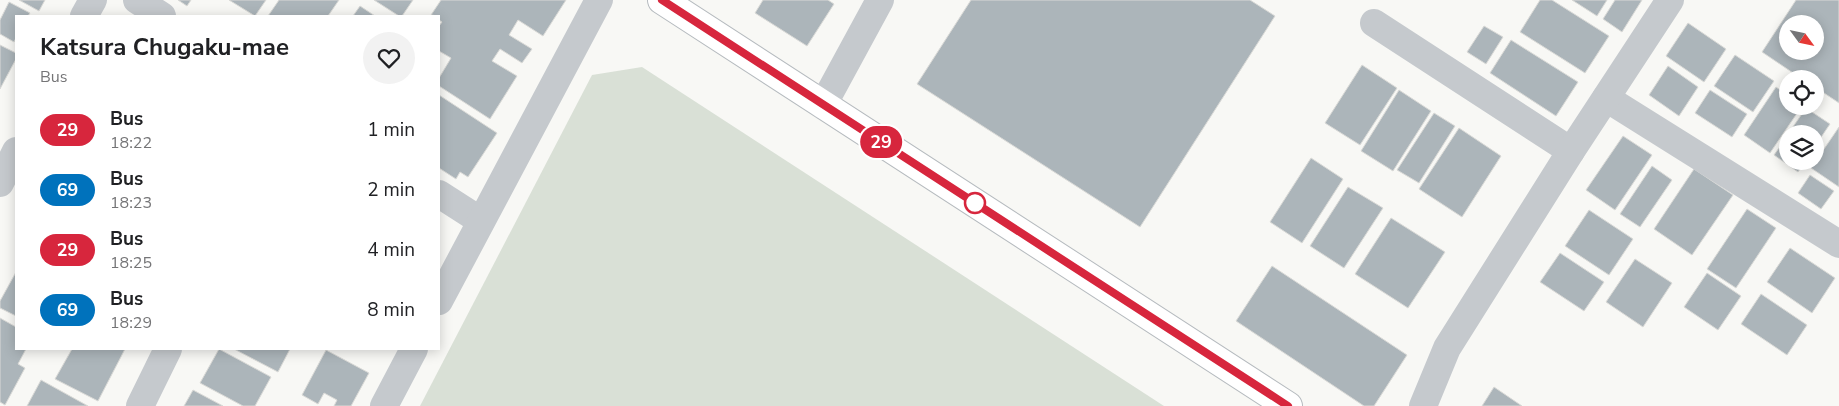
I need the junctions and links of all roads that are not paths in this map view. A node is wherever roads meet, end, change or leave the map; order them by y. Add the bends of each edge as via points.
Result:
1 (93, 0) edge
2 (137, 0) edge
3 (599, 0) edge
4 (662, 0) edge
5 (880, 0) edge
6 (1670, 0) edge
7 (85, 15) edge
8 (160, 15) edge
9 (1374, 23) dead end
10 (1606, 98) junction
11 (823, 105) junction
12 (1571, 151) junction
13 (15, 153) edge
14 (0, 183) edge
15 (440, 195) edge
16 (481, 221) junction
17 (1839, 244) edge
18 (440, 299) edge
19 (168, 350) edge
20 (413, 350) edge
21 (140, 406) edge
22 (384, 406) edge
23 (1288, 406) edge
24 (1423, 406) edge

1 - 7 street
2 - 8 street
3 - 16 street
4 - 11 main road
5 - 11 street
6 - 10 street
9 - 12 street
10 - 12 street
10 - 17 street
11 - 23 main road
12 - 24 street via 1447,348
13 - 14 street
15 - 16 street
16 - 18 street
19 - 21 street
20 - 22 street

